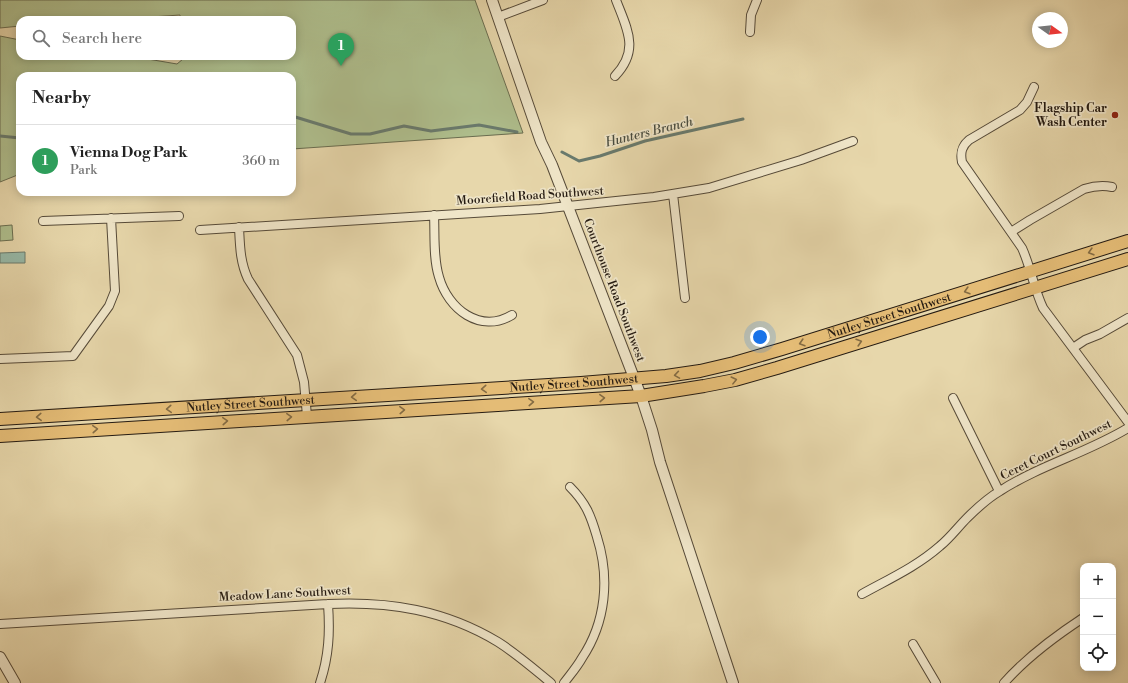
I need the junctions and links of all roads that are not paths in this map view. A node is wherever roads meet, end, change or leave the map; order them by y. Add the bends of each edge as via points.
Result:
1 (492, 0) edge
2 (543, 0) edge
3 (616, 0) edge
4 (757, 0) edge
5 (498, 17) junction
6 (750, 32) dead end
7 (615, 76) dead end
8 (1034, 87) dead end
9 (853, 141) dead end
10 (1112, 187) dead end
11 (673, 194) junction
12 (567, 206) junction
13 (179, 216) dead end
14 (434, 216) junction
15 (111, 218) junction
16 (43, 221) dead end
17 (240, 227) junction
18 (200, 230) dead end
19 (1011, 232) junction
20 (1128, 241) edge
21 (1128, 259) edge
22 (1030, 271) junction
23 (1035, 288) junction
24 (685, 298) dead end
25 (512, 315) dead end
26 (1128, 318) edge
27 (1073, 348) junction
28 (0, 358) edge
29 (635, 379) junction
30 (641, 396) junction
31 (953, 398) dead end
32 (306, 400) junction
33 (307, 416) junction
34 (0, 419) edge
35 (1128, 422) edge
36 (1128, 428) edge
37 (0, 436) edge
38 (570, 487) dead end
39 (999, 491) junction
40 (862, 594) dead end
41 (328, 604) junction
42 (1080, 620) edge
43 (0, 624) edge
44 (913, 644) dead end
45 (0, 657) edge
46 (15, 683) edge
47 (320, 683) edge
48 (551, 683) edge
49 (564, 683) edge
50 (733, 683) edge
51 (936, 683) edge
52 (1004, 683) edge

1 - 5 street, Courthouse Road Southwest
2 - 5 street
3 - 7 street via 628,32 630,50 622,69
4 - 6 street via 751,15
5 - 12 street, Courthouse Road Southwest via 541,142
8 - 19 street via 1020,110 969,140 961,150 962,162
9 - 11 street, Moorefield Road Southwest via 709,188
10 - 19 street via 1103,185 1084,189
11 - 12 street, Moorefield Road Southwest
11 - 24 street
12 - 14 street, Moorefield Road Southwest
12 - 29 street, Courthouse Road Southwest
13 - 15 street
14 - 17 street, Moorefield Road Southwest
14 - 25 street via 437,268 450,300 478,321 497,322
15 - 16 street
15 - 28 street via 115,291 109,306 73,356
17 - 18 street, Moorefield Road Southwest
17 - 32 street via 243,269 297,355
19 - 22 street via 1022,248
20 -> 22 main road, Nutley Street Southwest
21 - 23 main road, Nutley Street Southwest
22 - 23 street
22 -> 29 main road, Nutley Street Southwest via 734,363 700,371
23 - 27 street via 1044,308
30 -> 23 main road, Nutley Street Southwest via 735,380
26 - 27 street
27 - 35 street
29 - 30 street, Courthouse Road Southwest
29 -> 32 main road, Nutley Street Southwest
33 -> 30 main road, Nutley Street Southwest
30 - 50 street, Courthouse Road Southwest via 662,470
31 - 39 street
32 - 33 street
32 -> 34 main road, Nutley Street Southwest
37 -> 33 main road, Nutley Street Southwest
36 - 39 street, Ceret Court Southwest
38 - 49 street via 579,496 591,517 602,552 605,588 600,622 594,638
39 - 40 street, Ceret Court Southwest via 977,508 929,556
41 - 43 street, Meadow Lane Southwest
41 - 47 street via 330,632 325,669
41 - 48 street, Meadow Lane Southwest via 387,604 430,612 453,620 498,642
42 - 52 street via 1034,654
44 - 51 street
45 - 46 street

